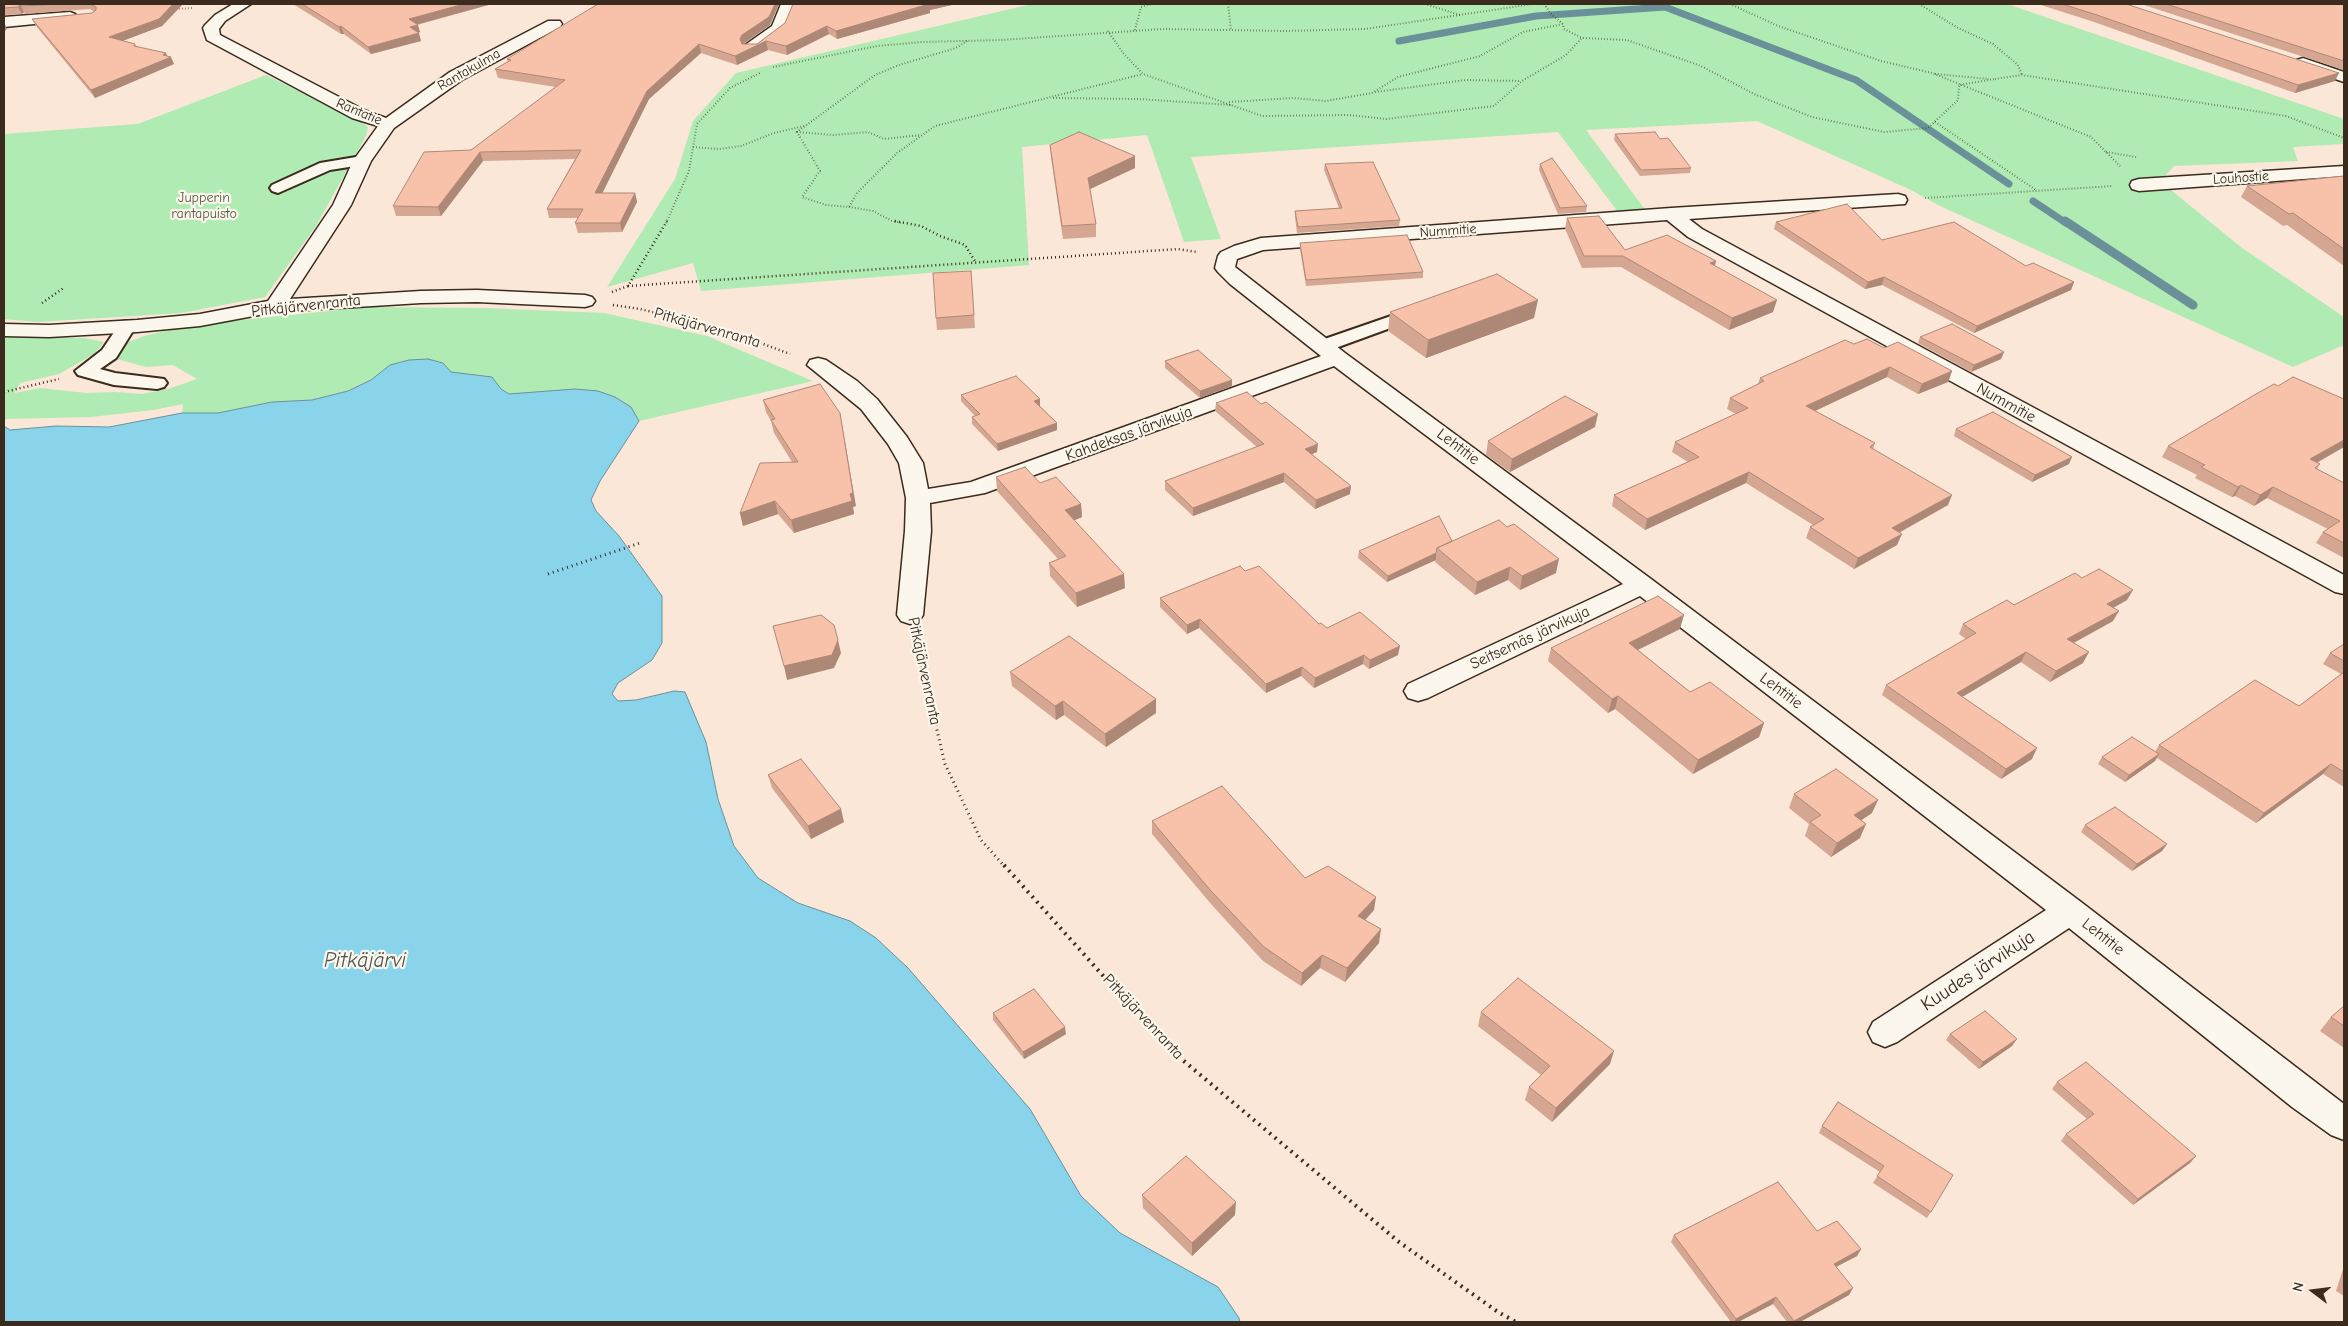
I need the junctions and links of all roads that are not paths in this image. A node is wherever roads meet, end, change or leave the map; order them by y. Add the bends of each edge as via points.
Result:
1 (241, 4) edge
2 (788, 4) edge
3 (80, 16) edge
4 (4, 22) edge
5 (554, 24) dead end
6 (751, 48) edge
7 (2290, 59) edge
8 (2344, 77) edge
9 (388, 124) junction
10 (362, 161) junction
11 (2344, 170) edge
12 (2139, 185) road end
13 (278, 188) dead end
14 (1898, 200) road end
15 (1670, 214) junction
16 (1228, 256) joint
17 (586, 301) road end
18 (275, 306) junction
19 (1433, 306) edge
20 (128, 326) junction
21 (4, 330) edge
22 (1330, 352) junction
23 (818, 365) road end
24 (157, 382) dead end
25 (918, 498) junction
26 (1642, 585) junction
27 (2344, 586) edge
28 (910, 615) road end
29 (1418, 691) dead end
30 (2070, 911) junction
31 (1885, 1032) dead end
32 (2344, 1124) edge

1 - 9 street, Rantatie via 211,28 213,37 358,114
2 - 6 street via 779,28
3 - 4 street
5 - 9 street, Rantakulma via 456,76
7 - 8 street
9 - 10 street, Rantatie
10 - 13 lane via 326,166
10 - 18 street, Rantatie via 342,204
11 - 12 street, Louhostie
14 - 15 street, Nummitie
15 - 16 street, Nummitie via 1261,244
15 - 27 street, Nummitie via 1695,233
16 - 22 street, Lehtitie via 1225,268 1237,280
17 - 18 street, Pitkäjärvenranta via 477,296
18 - 20 street, Pitkäjärvenranta via 200,320
19 - 22 lane
20 - 21 street, Pitkäjärvenranta
20 - 24 lane via 109,354 85,371 114,380
22 - 25 street, Kahdeksas järvikuja via 976,488
22 - 26 street, Lehtitie
23 - 25 street, Pitkäjärvenranta via 869,404 895,436 911,463
25 - 28 street, Pitkäjärvenranta
26 - 29 street, Seitsemäs järvikuja
26 - 30 street, Lehtitie
30 - 31 street, Kuudes järvikuja
30 - 32 street, Lehtitie

